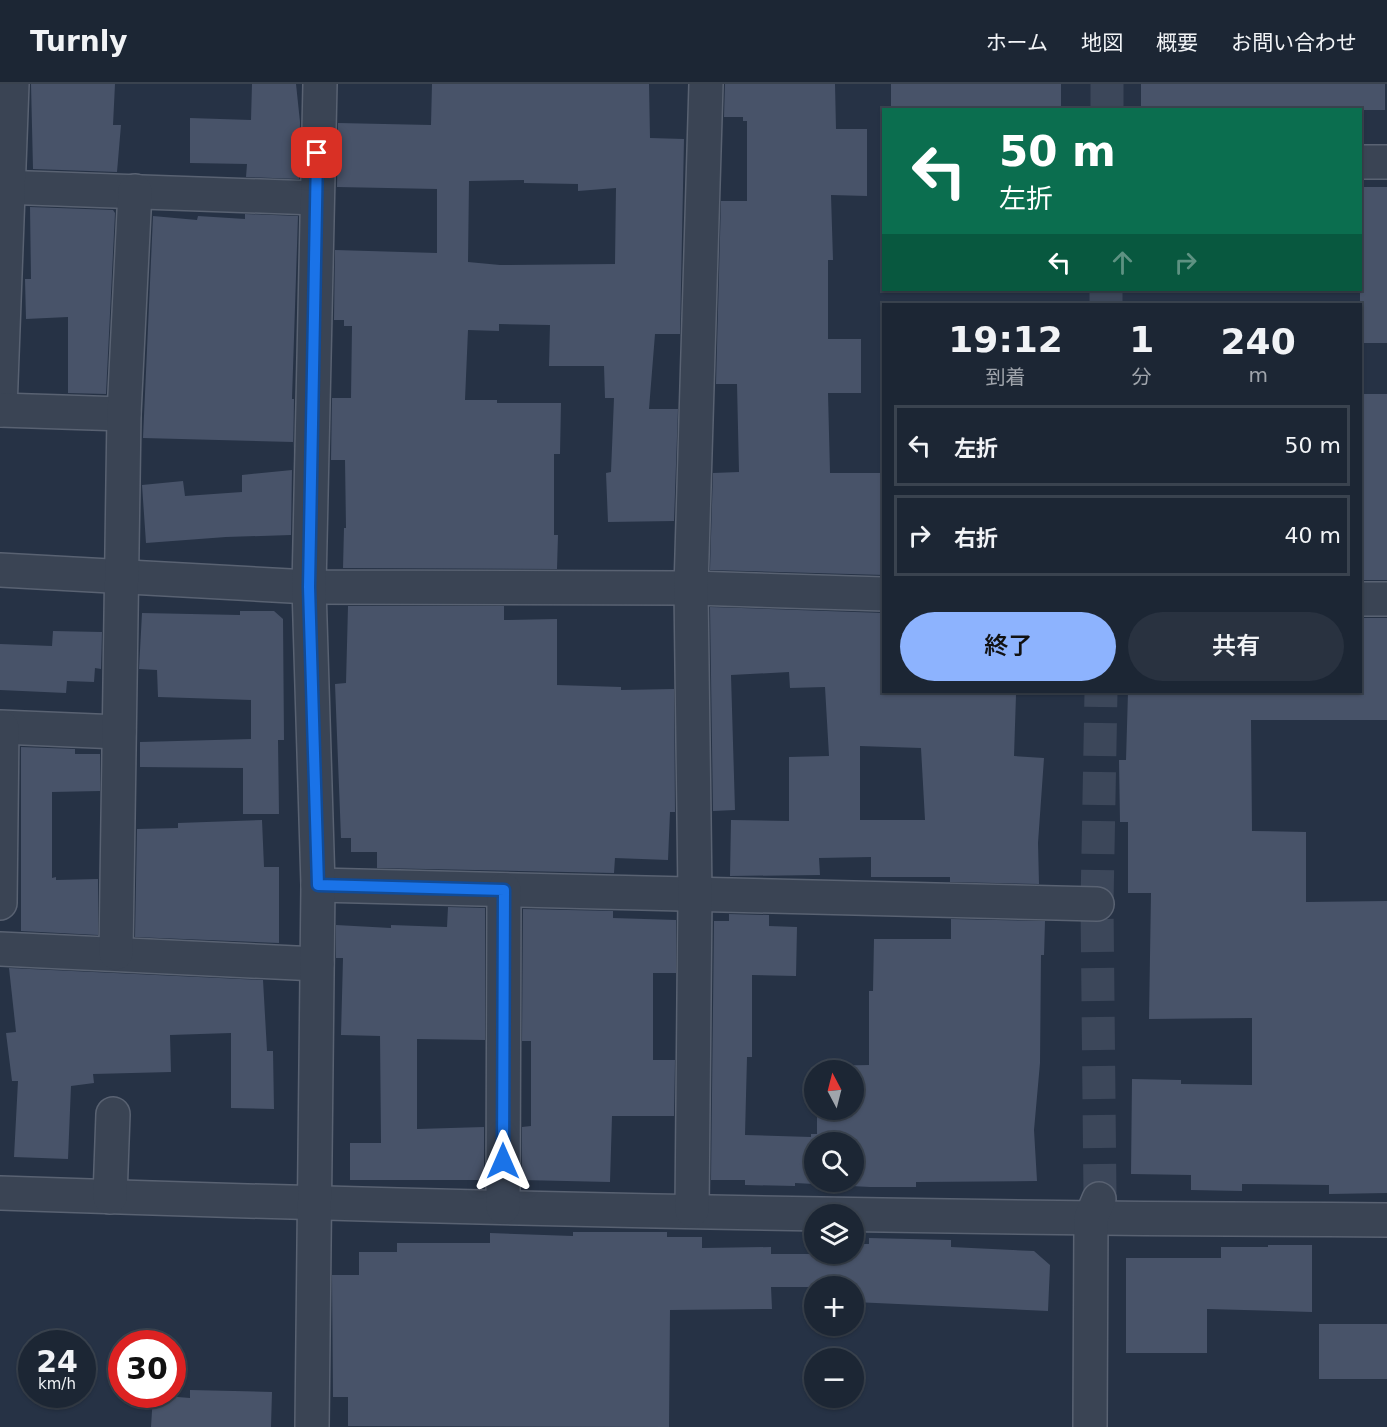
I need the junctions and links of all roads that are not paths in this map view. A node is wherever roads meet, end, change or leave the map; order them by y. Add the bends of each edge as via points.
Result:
1 (12, 84) edge
2 (320, 84) edge
3 (706, 84) edge
4 (1362, 162) edge
5 (1387, 162) edge
6 (4, 187) edge
7 (135, 191) junction
8 (316, 198) junction
9 (0, 410) edge
10 (124, 414) junction
11 (0, 570) edge
12 (121, 577) junction
13 (309, 587) junction
14 (691, 588) junction
15 (882, 594) edge
16 (1362, 599) edge
17 (1387, 599) edge
18 (1, 728) edge
19 (119, 732) junction
20 (318, 885) junction
21 (504, 890) junction
22 (695, 895) junction
23 (0, 903) edge
24 (1097, 904) dead end
25 (0, 949) edge
26 (116, 953) junction
27 (317, 964) junction
28 (113, 1114) dead end
29 (0, 1193) edge
30 (110, 1197) junction
31 (314, 1203) junction
32 (503, 1206) junction
33 (1096, 1208) junction
34 (692, 1210) junction
35 (1387, 1220) edge
36 (312, 1427) edge
37 (1090, 1427) edge

1 - 6 street
2 - 8 street
3 - 14 street
4 - 5 street
6 - 7 street
6 - 9 street
7 - 8 street
7 - 10 street
8 - 13 street
9 - 10 street
10 - 12 street
11 - 12 street
12 - 13 street
12 - 19 street
13 - 14 street
13 - 20 street
14 - 15 street
14 - 22 street
16 - 17 street
18 - 19 street
18 - 23 street
19 - 26 street
20 - 21 street
20 - 27 street
21 - 22 street
21 - 32 street
22 - 24 street
22 - 34 street
25 - 26 street
26 - 27 street
27 - 31 street
28 - 30 street
29 - 30 street
30 - 31 street
31 - 32 street
31 - 36 street
32 - 34 street
33 - 34 street
33 - 35 street
33 - 37 street

